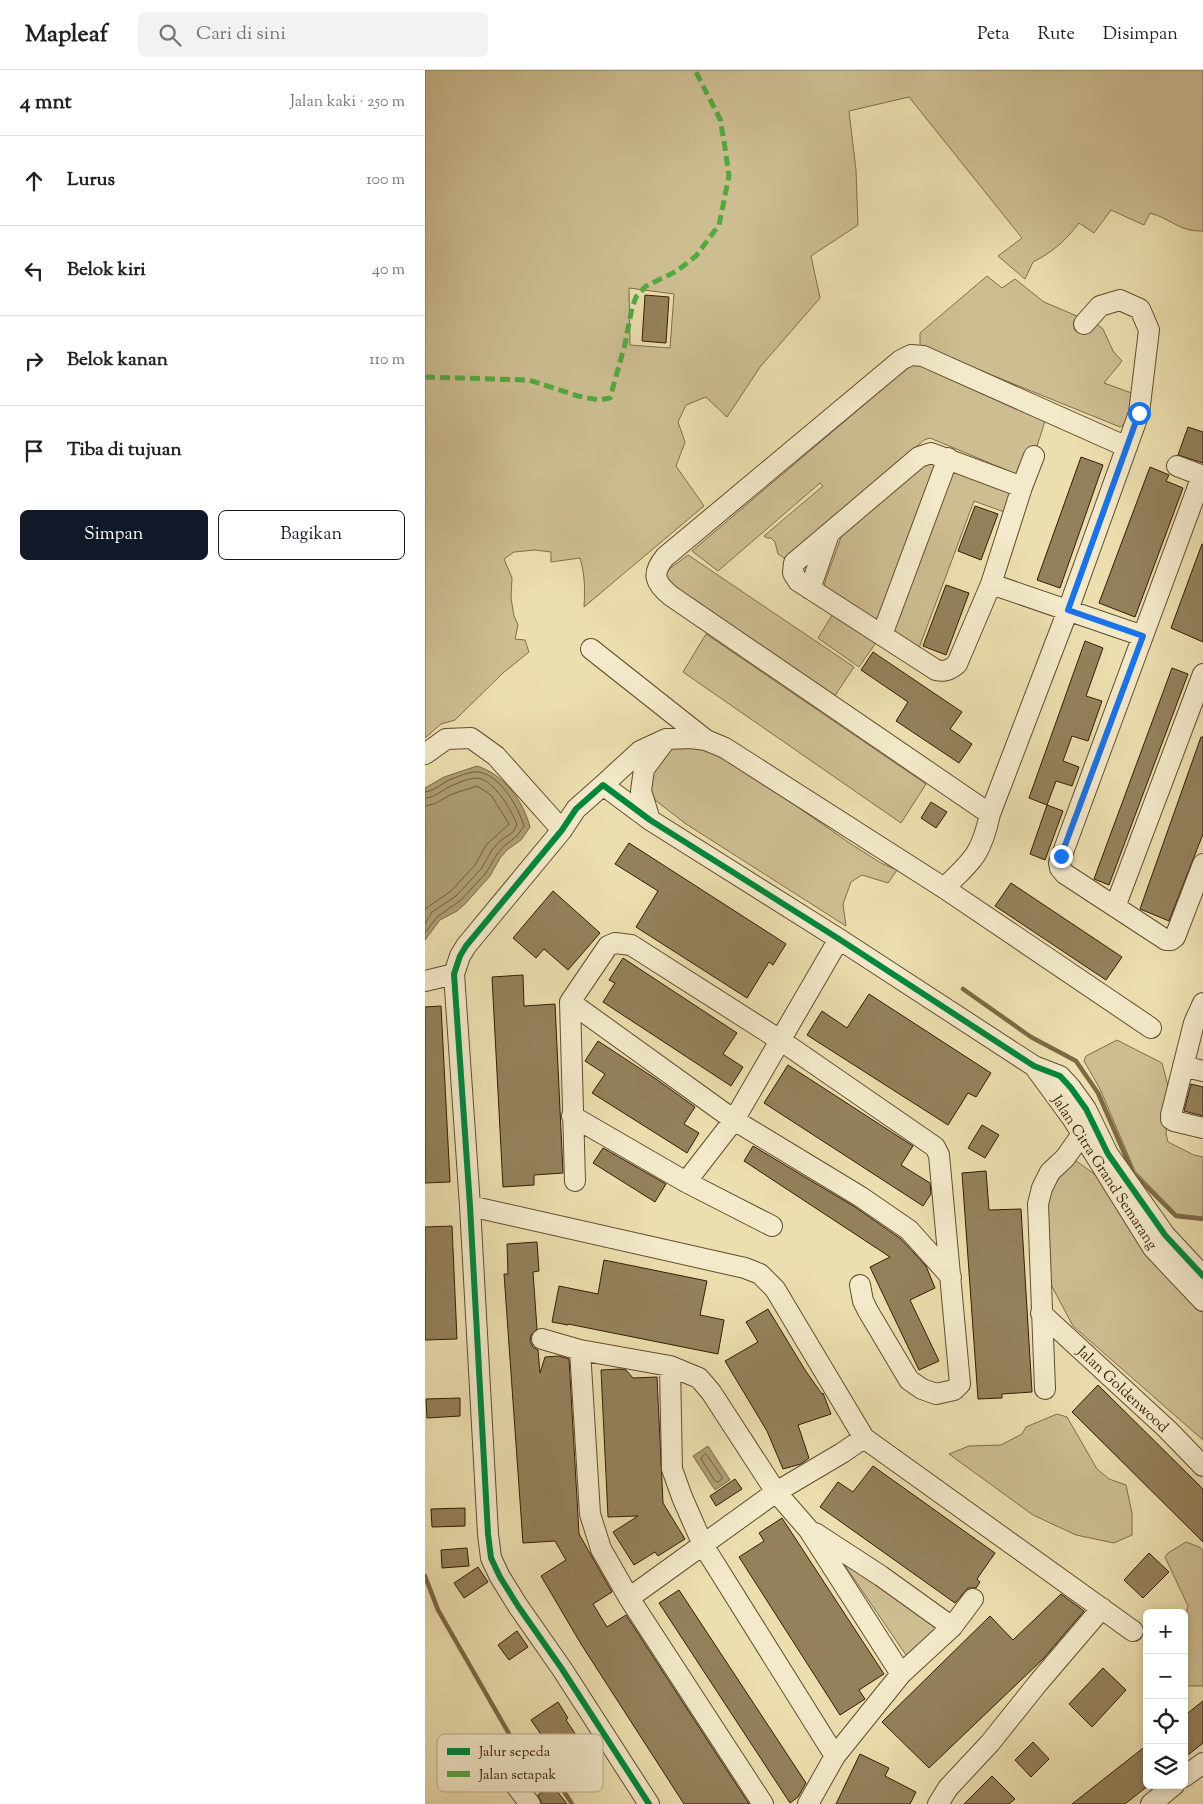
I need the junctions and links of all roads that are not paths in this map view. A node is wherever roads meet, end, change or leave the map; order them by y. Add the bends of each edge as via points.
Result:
1 (1084, 324) dead end
2 (1127, 447) junction
3 (1034, 456) dead end
4 (949, 458) junction
5 (1177, 466) dead end
6 (1203, 476) edge
7 (1022, 487) junction
8 (991, 584) junction
9 (1068, 610) junction
10 (882, 635) junction
11 (1143, 636) junction
12 (591, 649) dead end
13 (1203, 674) edge
14 (666, 739) junction
15 (706, 740) junction
16 (425, 754) edge
17 (603, 784) junction
18 (990, 814) junction
19 (650, 820) junction
20 (562, 830) junction
21 (1203, 864) edge
22 (944, 888) junction
23 (1115, 907) junction
24 (839, 939) junction
25 (453, 974) junction
26 (425, 981) edge
27 (571, 1002) junction
28 (1203, 1003) edge
29 (1151, 1028) dead end
30 (780, 1040) junction
31 (1034, 1066) junction
32 (1183, 1066) junction
33 (1203, 1071) edge
34 (573, 1116) junction
35 (735, 1120) junction
36 (1203, 1128) edge
37 (1082, 1134) junction
38 (1103, 1157) junction
39 (575, 1181) dead end
40 (686, 1182) junction
41 (470, 1206) junction
42 (772, 1226) dead end
43 (1203, 1276) edge
44 (951, 1277) junction
45 (859, 1285) dead end
46 (1203, 1301) edge
47 (1041, 1313) junction
48 (542, 1339) dead end
49 (580, 1350) junction
50 (670, 1366) junction
51 (1045, 1389) dead end
52 (865, 1438) junction
53 (1203, 1466) edge
54 (776, 1492) junction
55 (809, 1530) junction
56 (703, 1545) junction
57 (629, 1598) junction
58 (973, 1599) dead end
59 (1102, 1608) junction
60 (952, 1627) junction
61 (1133, 1631) dead end
62 (901, 1674) junction
63 (835, 1756) junction
64 (1203, 1762) edge
65 (1188, 1774) edge
66 (1169, 1789) edge
67 (521, 1792) edge
68 (530, 1804) edge
69 (649, 1804) edge
70 (763, 1804) edge
71 (808, 1804) edge
72 (938, 1804) edge
73 (1151, 1804) edge

1 - 2 street via 1100,306 1120,300 1140,309 1149,330 1139,413
2 - 9 street
2 - 18 street via 923,356 911,355 659,565 656,576 659,586 671,596
3 - 7 street
4 - 7 street
4 - 10 street
4 - 10 street via 931,453 919,456 794,563 793,573 798,581
5 - 6 street
6 - 11 street
7 - 8 street
8 - 9 street
8 - 10 street via 957,664 951,670 936,670
9 - 11 street
9 - 18 street
11 - 23 street via 1059,863 1065,874
12 - 15 street
13 - 23 street
14 - 15 street
14 - 17 street via 640,751
14 - 19 street via 644,769 641,791
15 - 22 street via 725,748
16 - 20 street via 446,739 471,738 496,756
17 - 19 street
17 - 20 street via 576,809
18 - 22 street via 979,851
19 - 24 street
20 - 25 street via 467,946
21 - 23 street via 1175,937 1171,940 1166,940
22 - 29 street
24 - 30 street
24 - 31 street
25 - 26 street
25 - 41 street
27 - 30 street via 608,946 623,943 631,945
27 - 34 street
27 - 35 street
28 - 32 street via 1194,1023
30 - 35 street
30 - 44 street via 935,1147 939,1155
31 - 37 street, Jalan Citra Grand Semarang
31 - 38 street, Jalan Citra Grand Semarang via 1060,1076 1071,1088 1086,1109
32 - 33 street
32 - 36 street via 1171,1119
34 - 39 street
34 - 40 street
35 - 40 street
35 - 44 street via 909,1230
37 - 38 street, Jalan Citra Grand Semarang
37 - 47 street via 1050,1172 1038,1204
38 - 43 street, Jalan Citra Grand Semarang via 1165,1235
38 - 46 street, Jalan Citra Grand Semarang via 1153,1248
40 - 42 street
41 - 52 street via 760,1274 775,1289
41 - 69 street via 491,1558 499,1577
44 - 45 street via 960,1384 954,1390 937,1394 909,1380 868,1311
47 - 51 street
47 - 53 street, Jalan Goldenwood
48 - 49 street
49 - 50 street
49 - 57 street via 590,1514 601,1549
50 - 54 street via 699,1378 711,1392
50 - 56 street via 672,1469
52 - 54 street
52 - 59 street
54 - 55 street
54 - 56 street
55 - 60 street
55 - 62 street
56 - 57 street
56 - 63 street
57 - 70 street
58 - 60 street
59 - 61 street
59 - 72 street via 990,1743 948,1788
60 - 62 street
62 - 63 street
63 - 71 street
64 - 65 street
66 - 73 street
67 - 68 street

